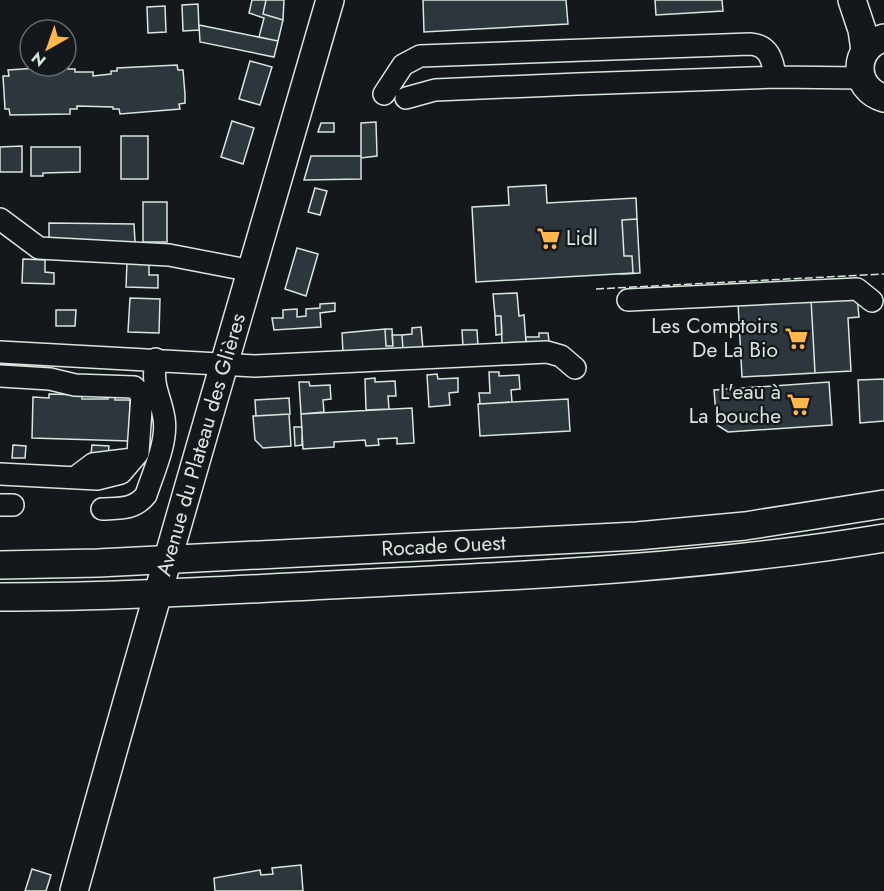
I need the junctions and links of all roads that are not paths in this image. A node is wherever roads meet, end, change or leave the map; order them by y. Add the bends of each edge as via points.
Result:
1 (330, 0) edge
2 (852, 0) edge
3 (870, 0) edge
4 (884, 25) edge
5 (875, 44) edge
6 (775, 77) junction
7 (384, 94) dead end
8 (877, 94) edge
9 (406, 98) dead end
10 (0, 219) edge
11 (252, 271) junction
12 (628, 300) dead end
13 (872, 301) dead end
14 (0, 352) edge
15 (156, 359) junction
16 (225, 364) junction
17 (575, 368) dead end
18 (0, 376) edge
19 (0, 474) edge
20 (884, 504) edge
21 (102, 509) dead end
22 (884, 538) edge
23 (166, 560) junction
24 (0, 565) edge
25 (156, 594) junction
26 (0, 597) edge
27 (74, 891) edge

1 - 11 main road, Avenue du Plateau des Glières
2 - 5 main road via 862,30
3 - 4 main road
5 - 8 main road via 860,60
6 - 7 street via 767,50 759,44 420,56 403,65
6 - 8 street
6 - 9 street via 435,90
10 - 11 street via 39,248 169,255
11 - 16 main road, Avenue du Plateau des Glières
12 - 13 street via 857,289
14 - 15 street
15 - 16 street
15 - 21 street via 155,392 164,417 164,431 146,495 129,508
16 - 17 street via 547,352 561,356
16 - 23 main road, Avenue du Plateau des Glières
18 - 19 street via 134,387 142,395 139,446 121,473 97,479
20 - 23 main road, Rocade Ouest via 745,526 637,536
22 - 25 main road via 642,568
23 - 24 main road, Rocade Ouest
23 - 25 main road, Avenue du Plateau des Glières
25 - 26 main road
25 - 27 main road, Avenue du Plateau des Glières

